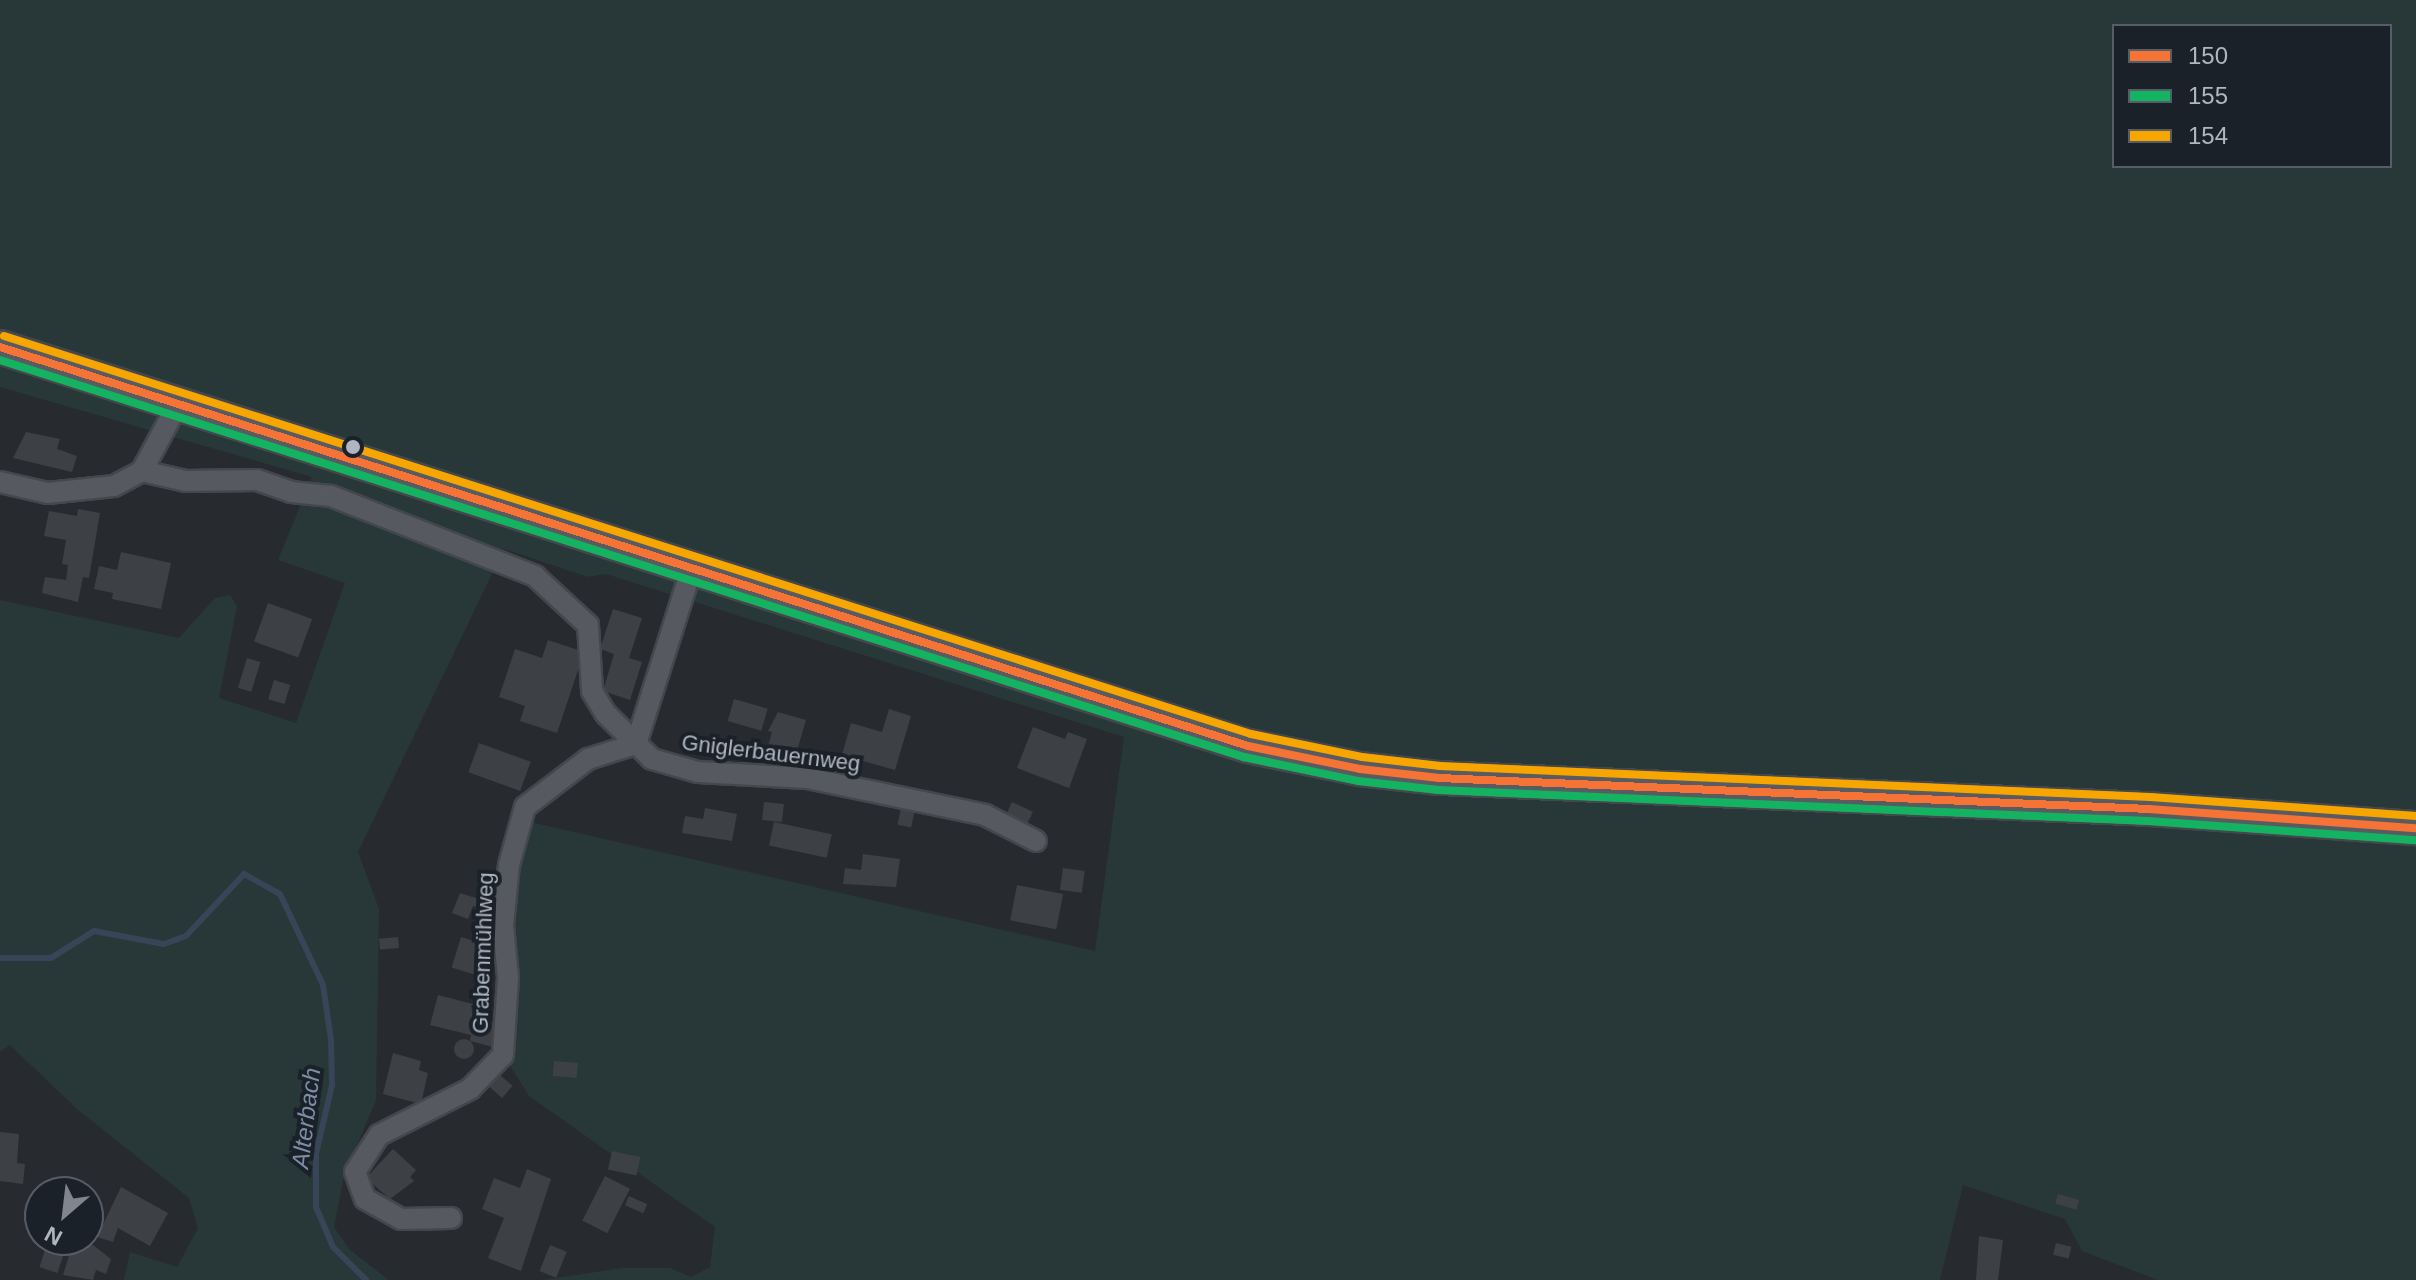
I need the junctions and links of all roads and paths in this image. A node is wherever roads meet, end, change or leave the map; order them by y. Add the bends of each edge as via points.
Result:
1 (0, 347) edge
2 (179, 402) junction
3 (142, 471) junction
4 (0, 482) edge
5 (692, 567) junction
6 (636, 744) junction
7 (2416, 828) edge
8 (1036, 841) dead end
9 (451, 1218) dead end

1 - 2 main road
2 - 3 street
2 - 5 main road
3 - 4 street via 114,486 48,493
3 - 6 street, Gniglerbauernweg via 186,481 257,480 291,492 331,496 535,576 588,625 592,691
5 - 6 street
5 - 7 main road via 1248,746 1360,769 1439,778 2149,809
6 - 8 street, Gniglerbauernweg via 652,759 698,772 807,778 985,815
6 - 9 street, Grabenmühlweg via 588,759 525,807 509,865 503,925 508,977 503,1055 470,1089 379,1135 355,1172 365,1199 401,1219

